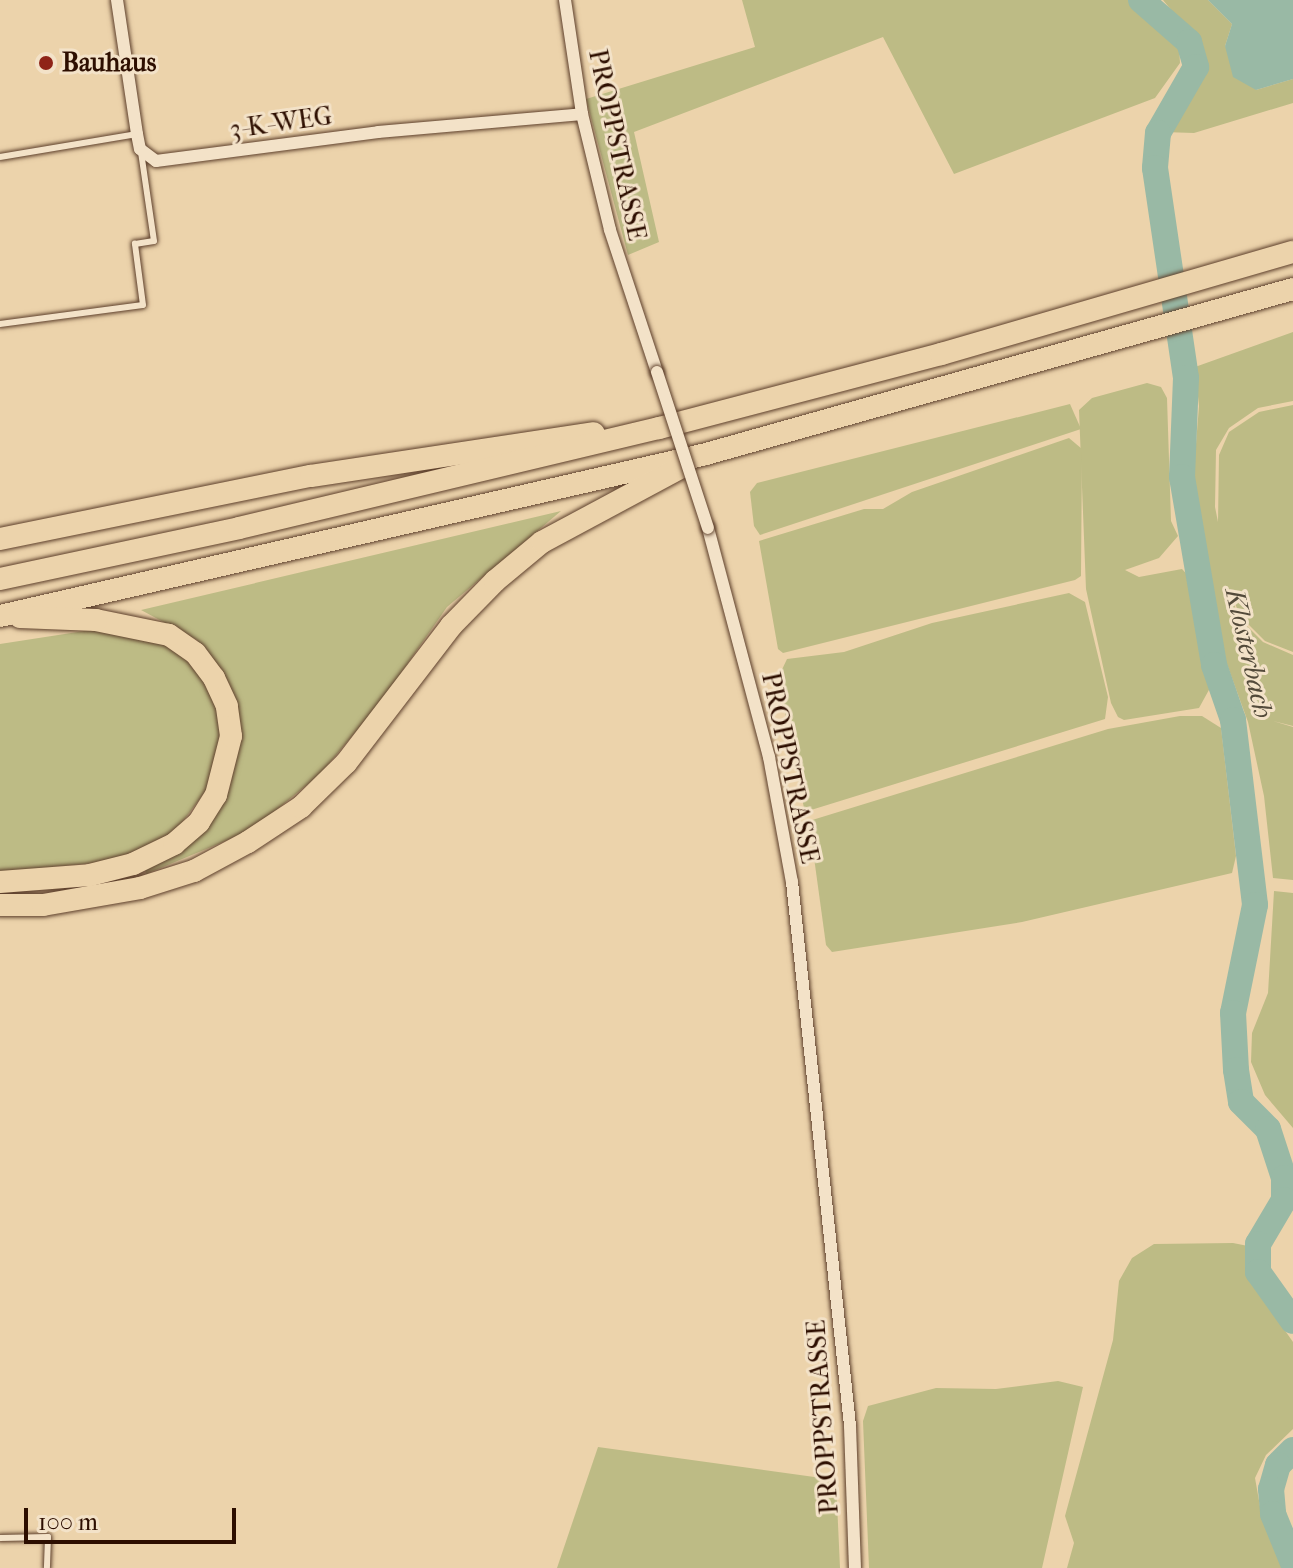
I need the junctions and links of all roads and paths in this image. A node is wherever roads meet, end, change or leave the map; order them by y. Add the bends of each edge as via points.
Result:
1 (117, 0) edge
2 (565, 0) edge
3 (582, 114) junction
4 (137, 134) junction
5 (140, 149) junction
6 (0, 157) edge
7 (1293, 252) edge
8 (1293, 289) edge
9 (0, 324) edge
10 (659, 428) junction
11 (706, 454) junction
12 (0, 539) edge
13 (0, 579) edge
14 (2, 616) edge
15 (0, 882) edge
16 (0, 905) edge
17 (0, 1538) edge
18 (47, 1568) edge
19 (855, 1568) edge

1 - 4 street
2 - 3 street, PROPPSTRASSE
3 - 5 street, 3-K-WEG via 378,132 156,161
3 - 19 street, PROPPSTRASSE, bridge via 610,230 708,528 769,757 792,882 850,1426
4 - 5 street
4 - 6 lane
5 - 9 lane via 154,241 135,244 143,305
7 - 10 highway via 1157,294
8 - 11 highway
10 - 12 highway via 561,436 311,476
10 - 13 highway via 269,522
11 - 14 highway
11 - 16 highway via 594,510 542,542 495,581 451,626 346,763 301,807 248,842 194,871 140,888 43,905
14 - 15 highway via 96,620 169,635 195,653 214,678 227,706 231,736 216,795 199,822 174,844 133,864 90,875
17 - 18 lane via 48,1537

